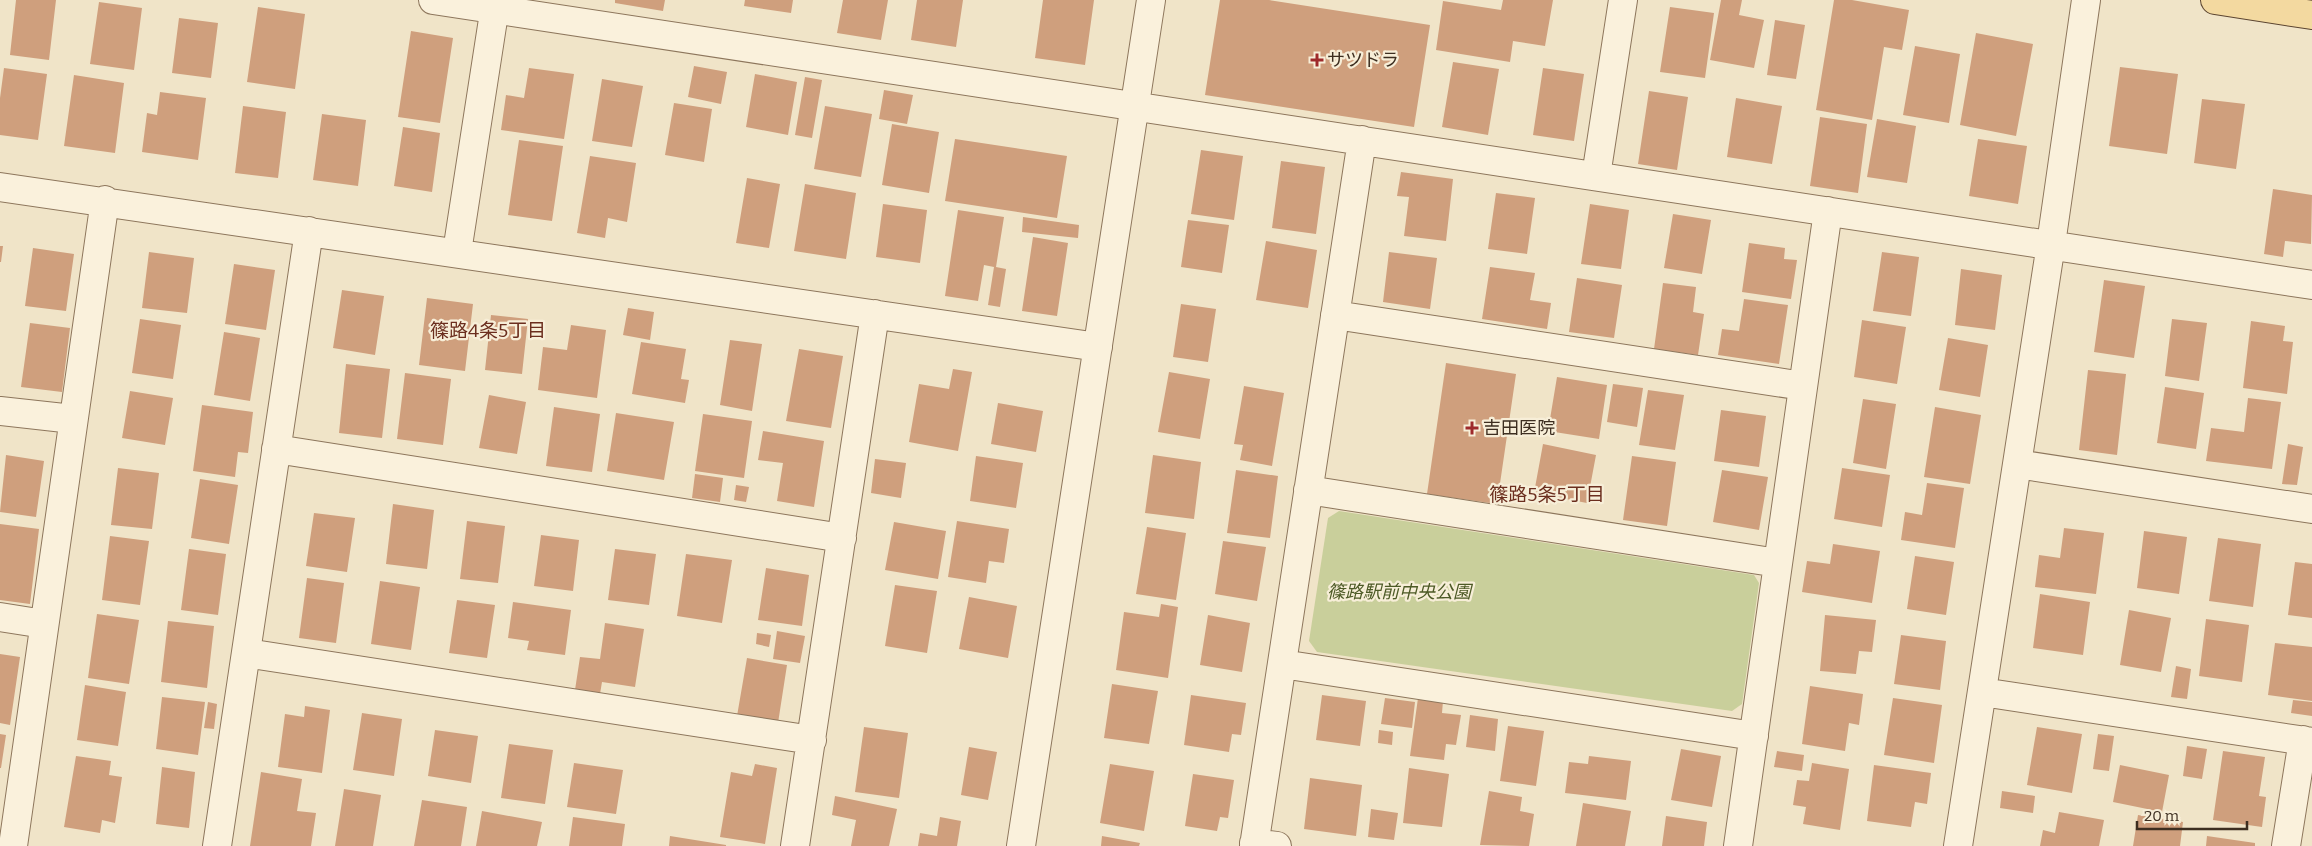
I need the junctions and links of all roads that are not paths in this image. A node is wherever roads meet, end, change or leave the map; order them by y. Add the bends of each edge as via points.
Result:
1 (433, 0) edge
2 (1151, 0) edge
3 (1623, 0) edge
4 (2086, 0) edge
5 (2215, 0) edge
6 (496, 4) edge
7 (2312, 15) edge
8 (1135, 106) junction
9 (1362, 140) junction
10 (1596, 176) junction
11 (0, 187) edge
12 (105, 200) junction
13 (1828, 210) junction
14 (309, 231) junction
15 (2051, 244) junction
16 (457, 252) junction
17 (2312, 286) edge
18 (875, 314) junction
19 (1335, 315) junction
20 (1098, 347) junction
21 (1803, 386) junction
22 (0, 411) edge
23 (73, 419) junction
24 (276, 449) junction
25 (2017, 464) junction
26 (1308, 490) junction
27 (2312, 509) edge
28 (842, 538) junction
29 (1778, 563) junction
30 (0, 617) edge
31 (44, 624) junction
32 (246, 654) junction
33 (1282, 664) junction
34 (1982, 692) junction
35 (1754, 736) junction
36 (812, 740) junction
37 (2308, 741) edge
38 (1262, 845) edge
39 (13, 846) edge
40 (217, 846) edge
41 (795, 846) edge
42 (1021, 846) edge
43 (1738, 846) edge
44 (1958, 846) edge
45 (2286, 846) edge

1 - 6 street
2 - 8 street
3 - 10 street
4 - 15 street
5 - 7 main road
6 - 8 street
6 - 16 street
8 - 9 street
8 - 20 street
9 - 10 street
9 - 19 street
10 - 13 street
11 - 12 street
12 - 14 street
12 - 23 street
13 - 15 street
13 - 21 street
14 - 16 street
14 - 24 street
15 - 17 street
15 - 25 street
16 - 18 street
18 - 20 street
18 - 28 street
19 - 21 street
19 - 26 street
20 - 42 street
21 - 29 street
22 - 23 street
23 - 31 street
24 - 28 street
24 - 32 street
25 - 27 street
25 - 34 street
26 - 29 street
26 - 33 street
28 - 36 street
29 - 35 street
30 - 31 street
31 - 39 street
32 - 36 street
32 - 40 street
33 - 35 street
33 - 38 street
34 - 37 street
34 - 44 street
35 - 43 street
36 - 41 street
37 - 45 street

